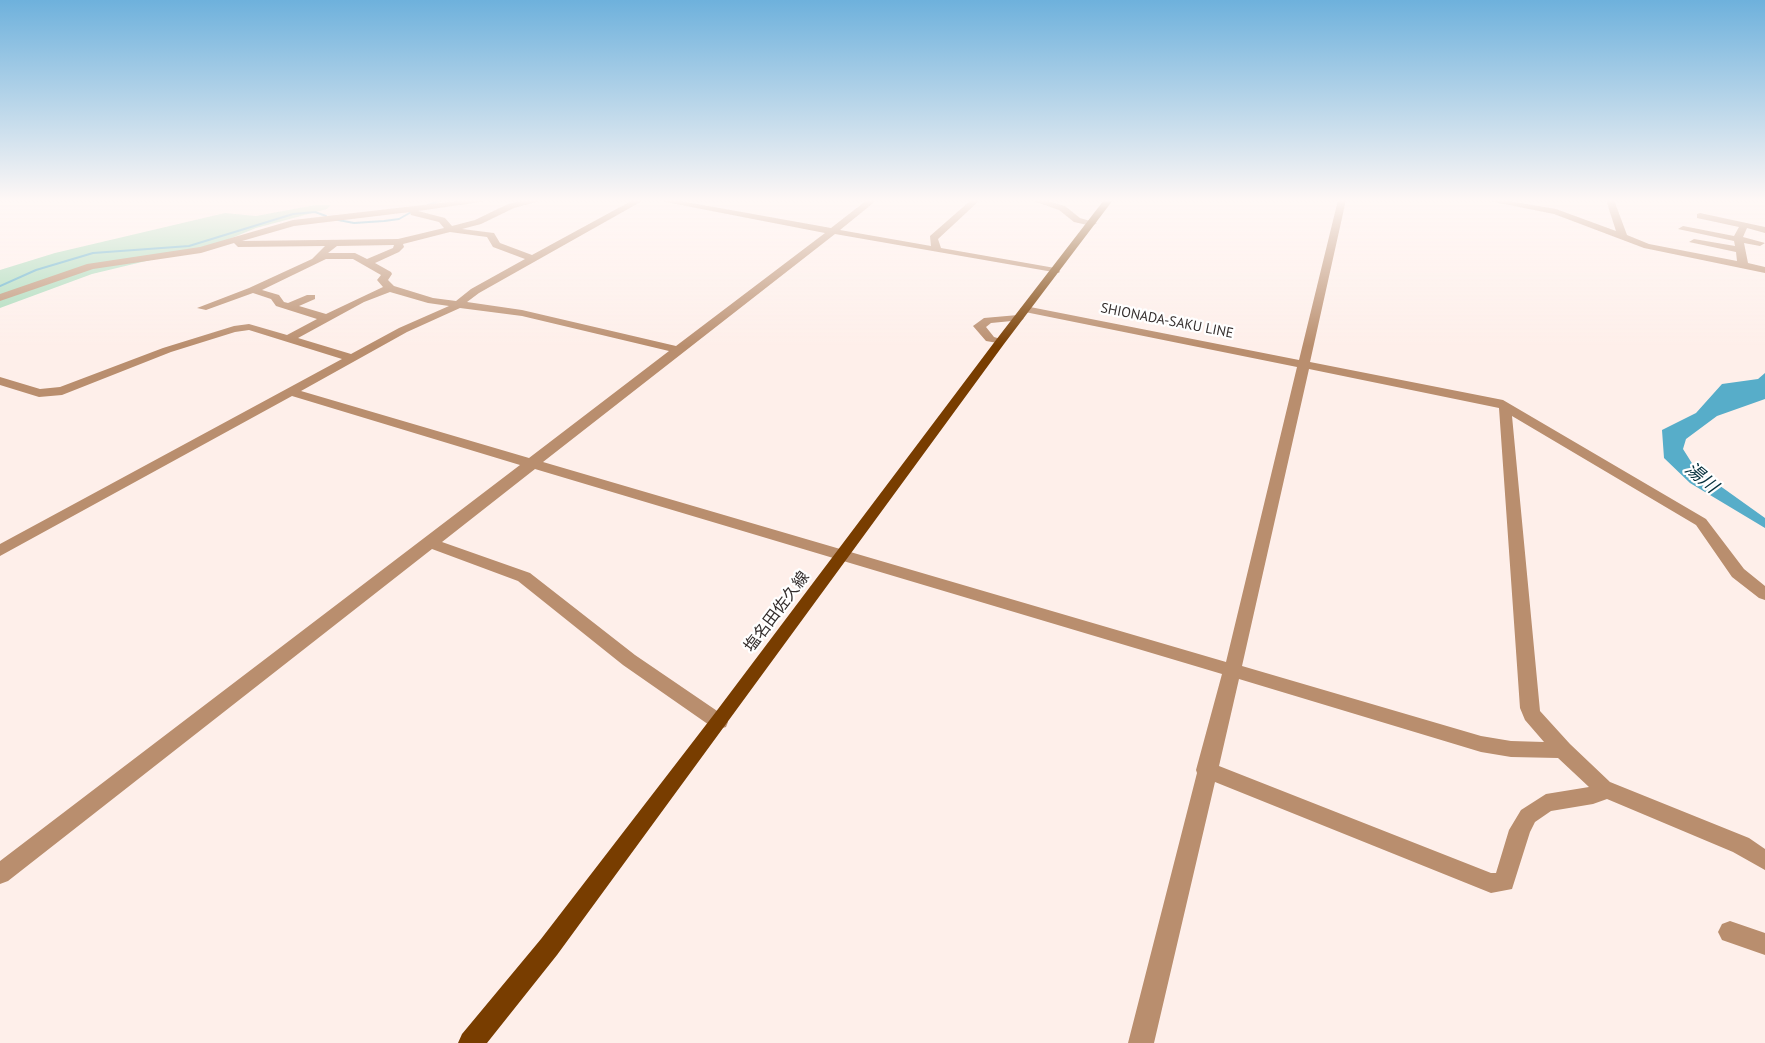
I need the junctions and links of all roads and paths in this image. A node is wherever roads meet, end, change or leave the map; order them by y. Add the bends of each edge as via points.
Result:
1 (204, 249) edge
2 (216, 249) edge
3 (327, 249) edge
4 (397, 249) edge
5 (506, 249) edge
6 (553, 249) edge
7 (810, 249) edge
8 (930, 249) edge
9 (1072, 249) edge
10 (1330, 249) edge
11 (1659, 249) edge
12 (1732, 249) edge
13 (937, 250) joint
14 (1740, 250) joint
15 (183, 254) junction
16 (324, 256) junction
17 (534, 259) junction
18 (367, 263) junction
19 (1743, 266) junction
20 (1765, 270) edge
21 (1055, 271) junction
22 (390, 288) junction
23 (253, 290) junction
24 (311, 297) dead end
25 (0, 298) edge
26 (460, 304) junction
27 (289, 307) junction
28 (202, 308) dead end
29 (1022, 314) junction
30 (327, 318) junction
31 (288, 339) junction
32 (1000, 342) junction
33 (680, 350) junction
34 (353, 358) junction
35 (1303, 363) junction
36 (0, 381) edge
37 (291, 392) junction
38 (1505, 406) junction
39 (532, 464) junction
40 (430, 543) junction
41 (0, 551) edge
42 (844, 555) junction
43 (1765, 594) edge
44 (1232, 672) junction
45 (719, 722) junction
46 (1563, 750) junction
47 (1206, 770) junction
48 (1603, 788) junction
49 (1765, 860) edge
50 (0, 874) edge
51 (1730, 932) dead end
52 (1765, 944) edge
53 (471, 1043) edge
54 (1141, 1043) edge

1 - 15 street
2 - 15 street
3 - 16 street via 321,254
4 - 18 street
5 - 17 street
6 - 17 street
7 - 33 street
8 - 13 street
9 - 21 main road, 塩名田佐久線
10 - 35 street
11 - 19 street
12 - 14 street
13 - 21 street
14 - 19 street
15 - 25 street via 91,266
16 - 18 street via 355,256
16 - 23 street
17 - 26 street via 472,293
18 - 22 street via 387,274 381,280
19 - 20 street
21 - 29 main road, 塩名田佐久線
22 - 26 street via 432,301
22 - 30 street
23 - 27 street via 275,297
23 - 28 street
24 - 27 street
26 - 33 street via 533,316
26 - 34 street
27 - 30 street
29 - 32 main road, 塩名田佐久線
29 - 32 street, SHIONADA-SAKU LINE via 988,320 979,326 990,339
29 - 35 street, SHIONADA-SAKU LINE
30 - 31 street
31 - 34 street
31 - 36 street via 256,328 234,329 52,393
32 - 42 main road, 塩名田佐久線
33 - 39 street
34 - 37 street
35 - 38 street, SHIONADA-SAKU LINE via 1483,398
35 - 44 street
37 - 39 street
37 - 41 street
38 - 43 street, SHIONADA-SAKU LINE via 1701,522 1738,573
38 - 46 street via 1529,708 1536,722
39 - 40 street
39 - 42 street
40 - 45 street via 524,577 629,660
40 - 50 street
42 - 44 street
42 - 45 main road, 塩名田佐久線
44 - 46 street via 1481,744
44 - 47 street
45 - 53 main road, 塩名田佐久線
46 - 48 street
47 - 48 street via 1491,883 1504,882 1528,816 1546,802 1593,795
47 - 54 street
48 - 49 street via 1741,845
51 - 52 street

